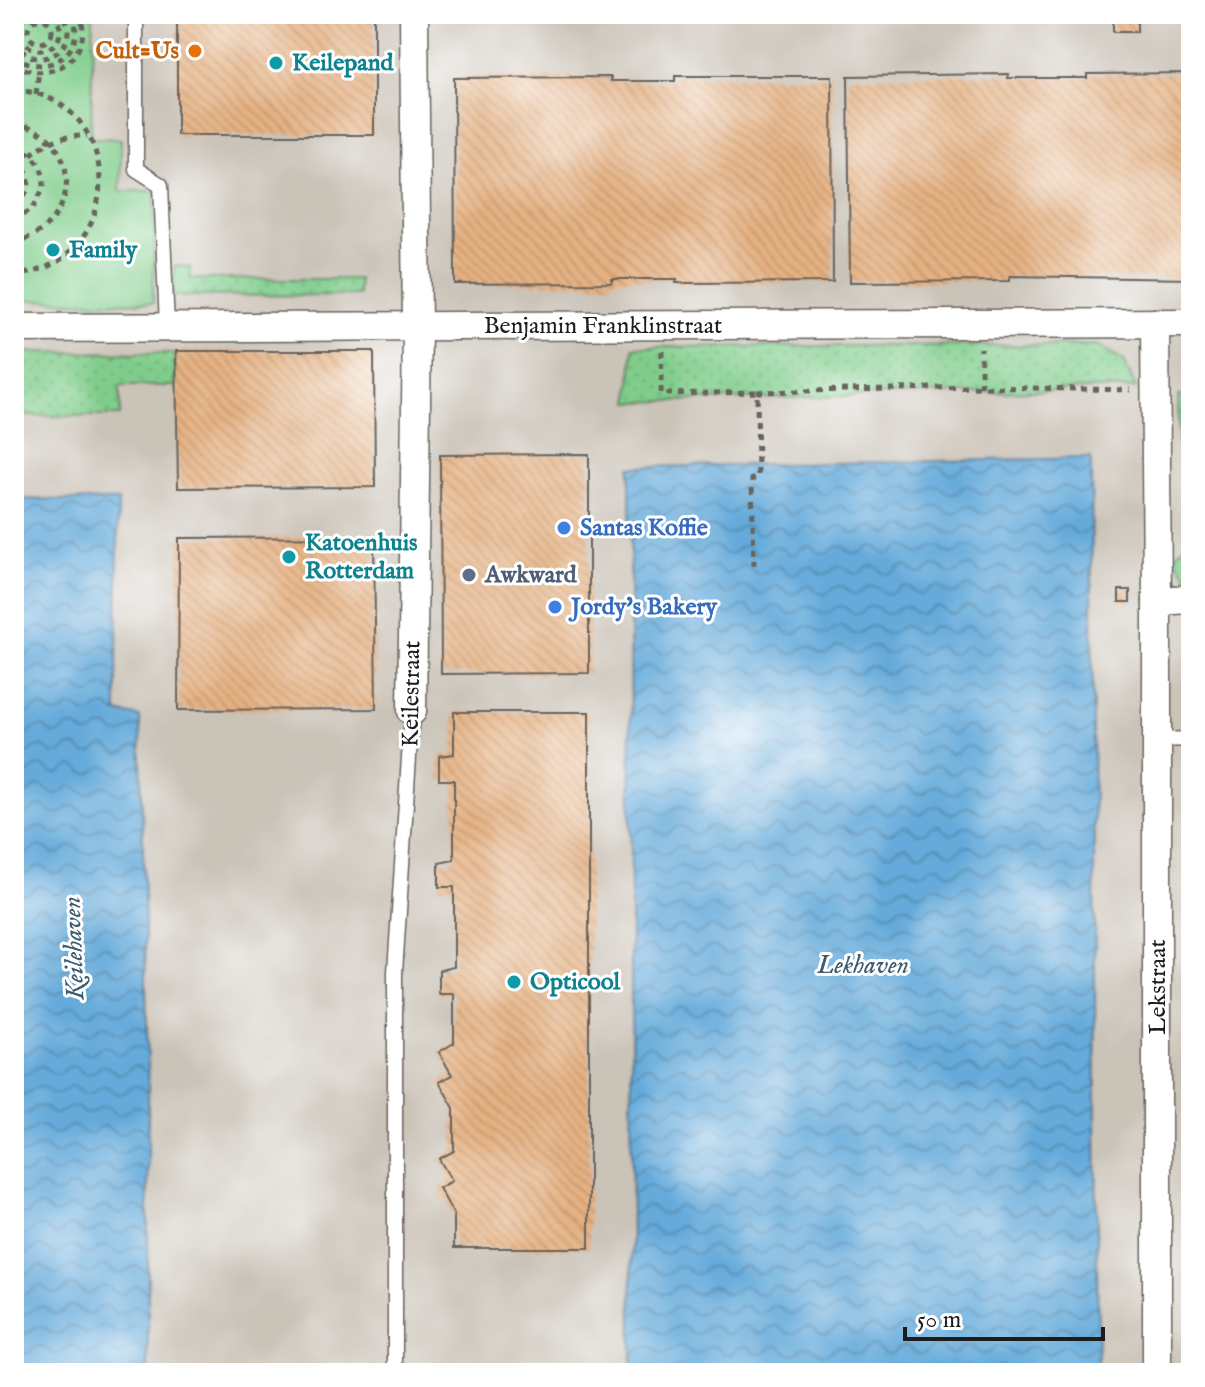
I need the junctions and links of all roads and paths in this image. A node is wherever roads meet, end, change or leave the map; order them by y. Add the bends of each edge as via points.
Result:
1 (18, 14) edge
2 (29, 14) edge
3 (52, 14) edge
4 (63, 14) edge
5 (72, 14) edge
6 (80, 14) edge
7 (136, 14) edge
8 (414, 14) edge
9 (41, 16) edge
10 (14, 22) edge
11 (17, 30) edge
12 (28, 30) junction
13 (52, 31) junction
14 (61, 31) junction
15 (73, 32) junction
16 (14, 40) edge
17 (40, 42) junction
18 (40, 51) junction
19 (14, 54) edge
20 (14, 63) edge
21 (40, 66) junction
22 (14, 90) edge
23 (36, 94) junction
24 (14, 124) edge
25 (88, 136) junction
26 (49, 141) junction
27 (14, 147) edge
28 (30, 153) junction
29 (20, 164) junction
30 (14, 172) edge
31 (14, 203) edge
32 (14, 218) edge
33 (14, 242) edge
34 (14, 275) edge
35 (1155, 323) junction
36 (1191, 323) edge
37 (982, 324) junction
38 (663, 325) junction
39 (167, 327) junction
40 (417, 327) junction
41 (14, 328) edge
42 (981, 387) junction
43 (1155, 389) junction
44 (757, 392) junction
45 (754, 570) dead end
46 (1191, 599) edge
47 (1157, 601) junction
48 (412, 711) joint
49 (1191, 739) edge
50 (1158, 740) junction
51 (395, 1373) edge
52 (1157, 1373) edge

1 - 10 path
2 - 11 path
3 - 14 path
4 - 15 path
5 - 15 path
6 - 21 path via 83,36 74,57 62,67
7 - 39 lane via 136,169 161,185
8 - 40 street, Keilestraat
9 - 12 path
9 - 13 path
11 - 12 path
11 - 18 path via 26,46
12 - 17 path
13 - 14 path
13 - 17 path
14 - 15 path
14 - 18 path via 55,46
15 - 21 path
16 - 21 path
17 - 18 path
18 - 21 path
19 - 21 path
20 - 21 path
21 - 23 path
22 - 23 path
23 - 25 path via 70,113
24 - 26 path
25 - 26 path
25 - 34 path via 101,173 91,224 56,262
26 - 28 path
26 - 33 path via 66,171 65,198 42,232
27 - 28 path
28 - 29 path
28 - 32 path via 42,170 44,187 32,210
29 - 30 path
29 - 31 path via 29,175 29,187
35 - 36 street, Benjamin Franklinstraat
35 - 37 street, Benjamin Franklinstraat
35 - 43 street, Lekstraat
37 - 38 street, Benjamin Franklinstraat
37 - 42 path
38 - 40 street, Benjamin Franklinstraat
38 - 44 path via 661,394
39 - 40 street, Benjamin Franklinstraat
39 - 41 street, Benjamin Franklinstraat
40 - 48 street, Keilestraat
42 - 43 path
42 - 44 path
43 - 47 street, Lekstraat
44 - 45 path
46 - 47 street
47 - 50 street, Lekstraat
48 - 51 lane, Keilestraat via 395,972
49 - 50 lane
50 - 52 street, Lekstraat

